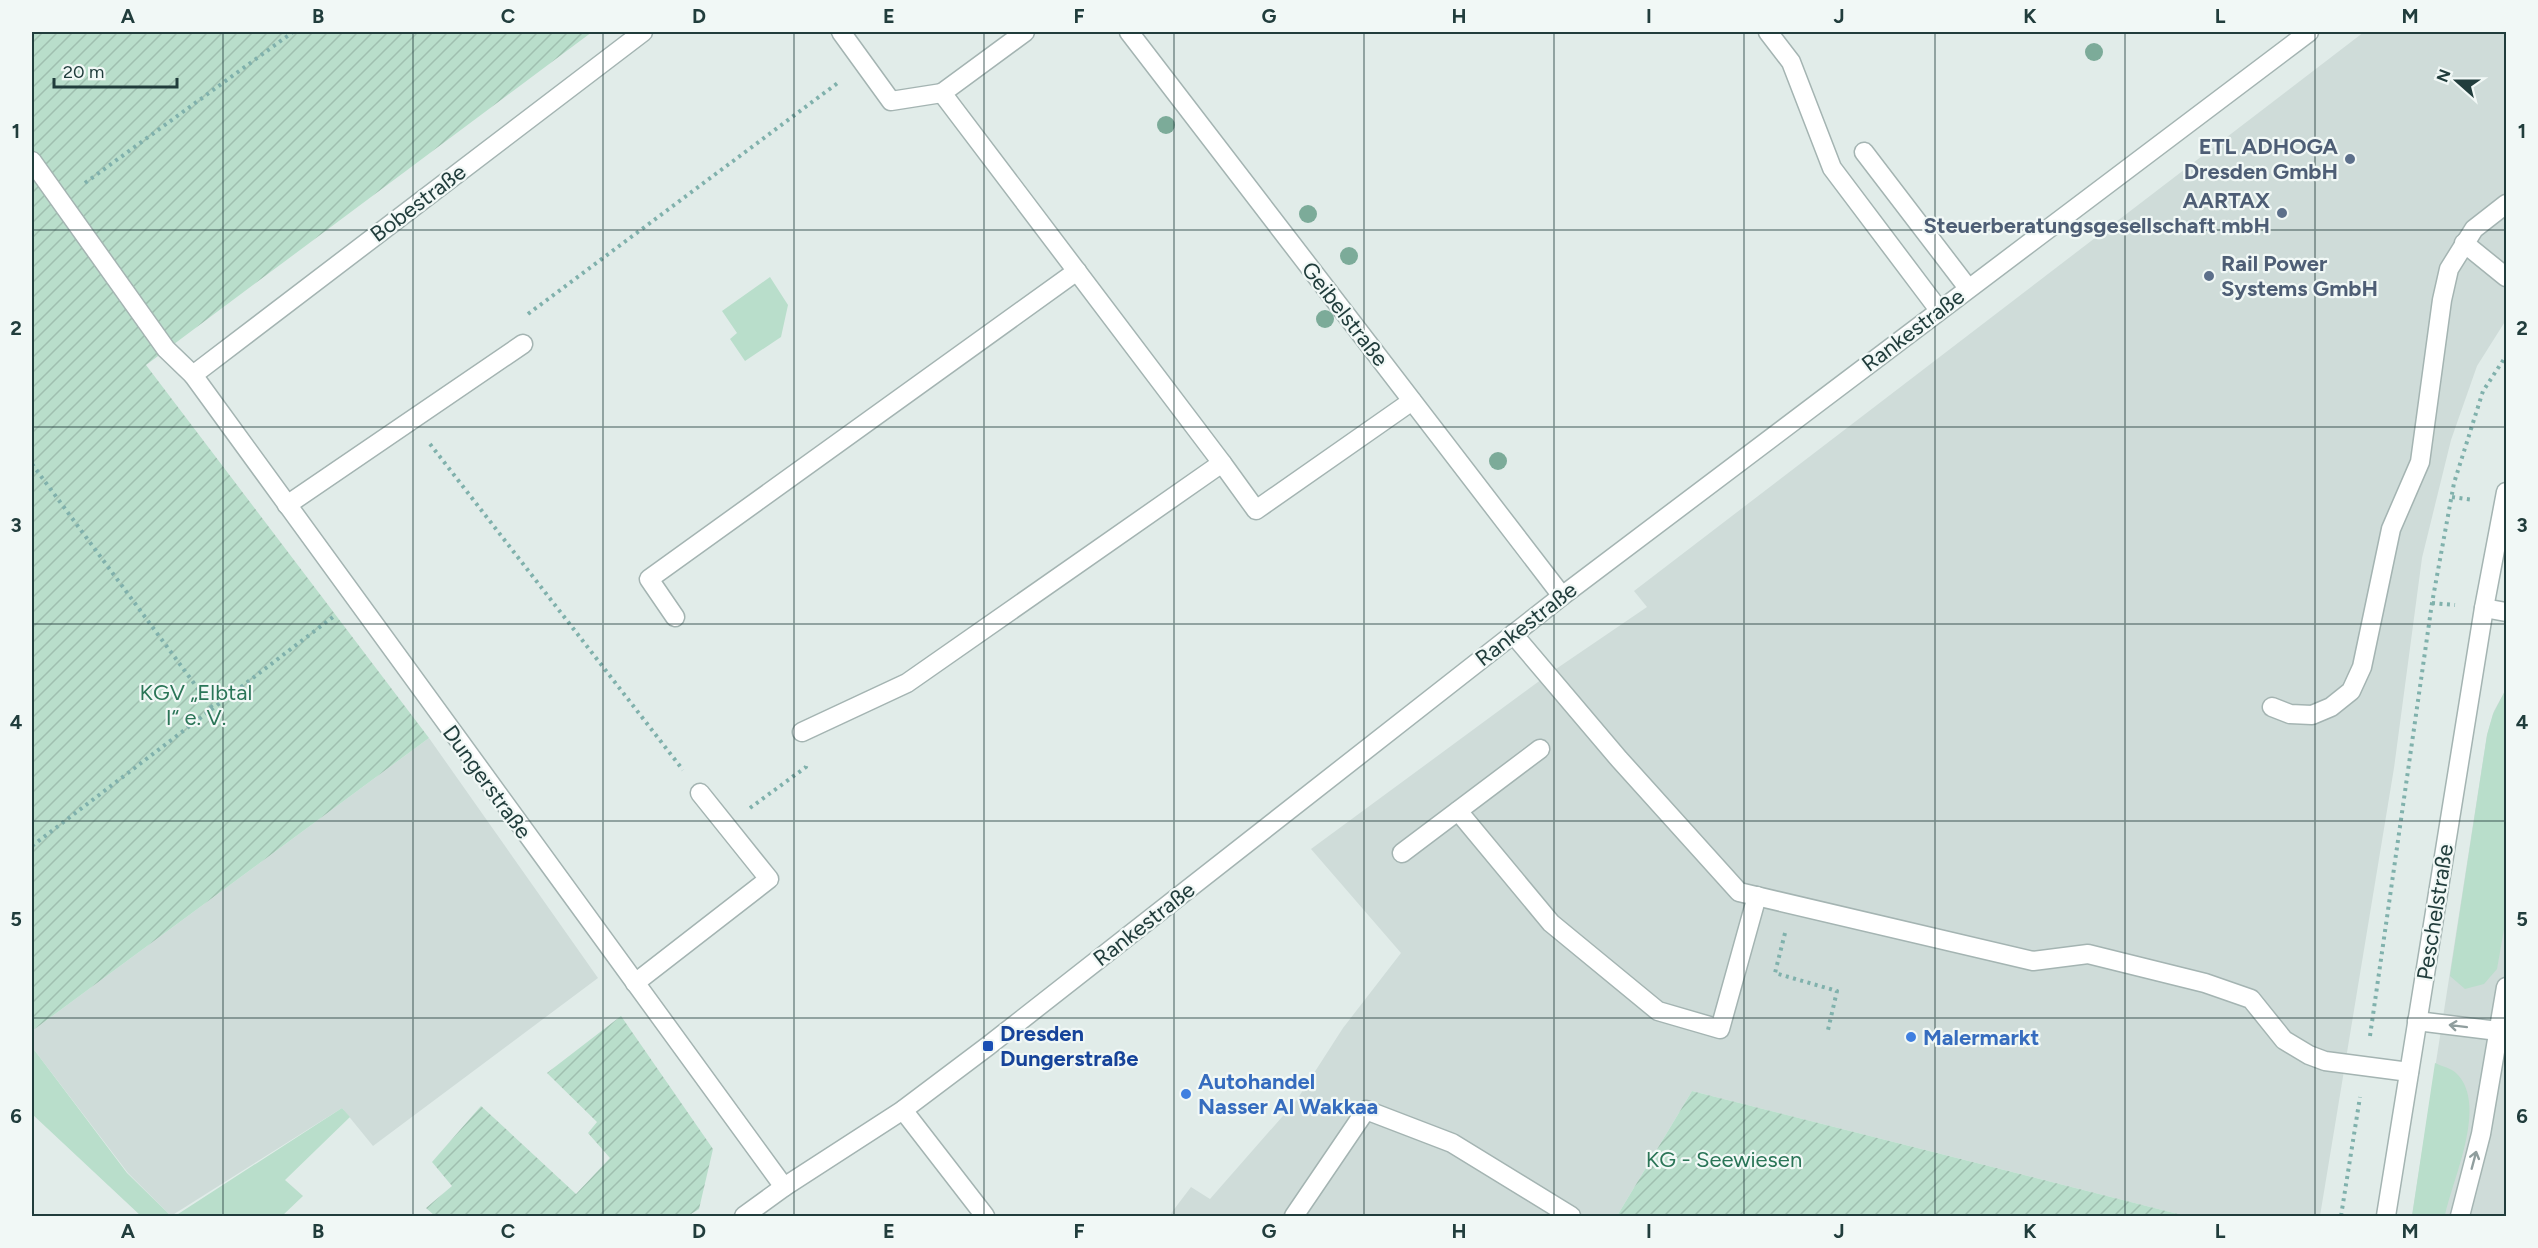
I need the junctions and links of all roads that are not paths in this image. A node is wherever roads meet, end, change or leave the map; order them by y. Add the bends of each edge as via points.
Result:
1 (643, 32) edge
2 (841, 32) edge
3 (1024, 32) edge
4 (1129, 32) edge
5 (1768, 32) edge
6 (2309, 32) edge
7 (942, 93) junction
8 (1864, 152) dead end
9 (32, 161) edge
10 (2506, 204) edge
11 (2464, 243) junction
12 (1077, 271) junction
13 (2506, 277) edge
14 (1968, 288) junction
15 (1939, 310) junction
16 (523, 344) road end
17 (193, 375) junction
18 (1412, 401) junction
19 (1222, 463) junction
20 (2506, 492) edge
21 (287, 506) junction
22 (1562, 596) junction
23 (2484, 608) junction
24 (2506, 612) edge
25 (675, 617) dead end
26 (1513, 634) junction
27 (2272, 707) dead end
28 (802, 732) dead end
29 (1540, 749) dead end
30 (700, 794) road end
31 (1458, 811) junction
32 (1402, 853) dead end
33 (1757, 896) junction
34 (635, 983) junction
35 (2506, 987) edge
36 (2418, 1021) junction
37 (2498, 1031) junction
38 (2409, 1072) junction
39 (903, 1110) junction
40 (784, 1187) junction
41 (744, 1216) edge
42 (985, 1216) edge
43 (1294, 1216) edge
44 (1571, 1216) edge
45 (2386, 1216) edge
46 (2460, 1216) edge

1 - 17 street, Bobestraße
2 - 7 street via 891,101
3 - 7 street
4 - 18 street, Geibelstraße
5 - 15 street via 1791,62 1832,168
6 - 14 street, Rankestraße
7 - 12 street
8 - 14 street
9 - 17 street, Dungerstraße via 166,350
10 - 11 street via 2474,229
11 - 13 street
11 - 27 street via 2449,269 2420,462 2391,528 2362,667 2351,691 2331,707 2312,715 2290,714
12 - 19 street
12 - 25 street via 649,579
14 - 15 street, Rankestraße
15 - 22 street, Rankestraße
16 - 21 street
17 - 21 street, Dungerstraße
18 - 19 street via 1256,510
18 - 22 street, Geibelstraße
19 - 28 street via 907,683
20 - 23 street, Peschelstraße
21 - 34 street, Dungerstraße
22 - 26 street, Rankestraße
23 - 24 street
23 - 36 street, Peschelstraße
26 - 33 street via 1739,892
26 - 39 street, Rankestraße
29 - 31 street
30 - 34 street via 769,879
31 - 32 street
31 - 33 street via 1551,923 1658,1011 1720,1029
33 - 38 street via 2033,961 2088,954 2205,983 2251,999 2284,1040 2309,1056
34 - 40 street, Dungerstraße
35 - 37 street
37 -> 36 street
36 - 38 street, Peschelstraße
46 -> 37 street via 2481,1134
38 - 45 street, Peschelstraße
39 - 40 street, Rankestraße
39 - 42 street
40 - 41 street, Rankestraße
43 - 44 street via 1366,1110 1452,1143

